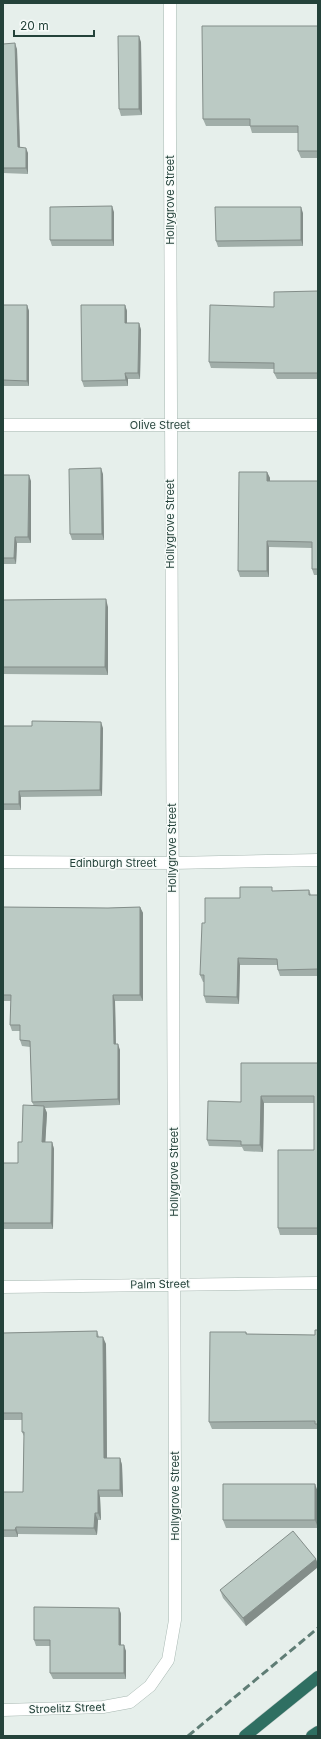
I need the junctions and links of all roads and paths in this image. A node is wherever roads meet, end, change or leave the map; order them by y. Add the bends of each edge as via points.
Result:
1 (170, 3) edge
2 (3, 425) edge
3 (169, 425) junction
4 (318, 425) edge
5 (318, 860) edge
6 (3, 862) edge
7 (172, 863) junction
8 (318, 1283) edge
9 (175, 1284) junction
10 (3, 1287) edge
11 (318, 1677) edge
12 (150, 1686) joint
13 (3, 1710) edge
14 (318, 1732) edge
15 (245, 1736) edge
16 (312, 1736) edge

1 - 3 street, Hollygrove Street
2 - 3 street, Olive Street
3 - 4 street, Olive Street
3 - 7 street, Hollygrove Street
5 - 7 street, Edinburgh Street
6 - 7 street, Edinburgh Street
7 - 9 street, Hollygrove Street
8 - 9 street, Palm Street
9 - 10 street, Palm Street
9 - 12 street, Hollygrove Street via 175,1620 168,1660
11 - 15 highway
12 - 13 street, Stroelitz Street via 130,1702 103,1708
14 - 16 highway

